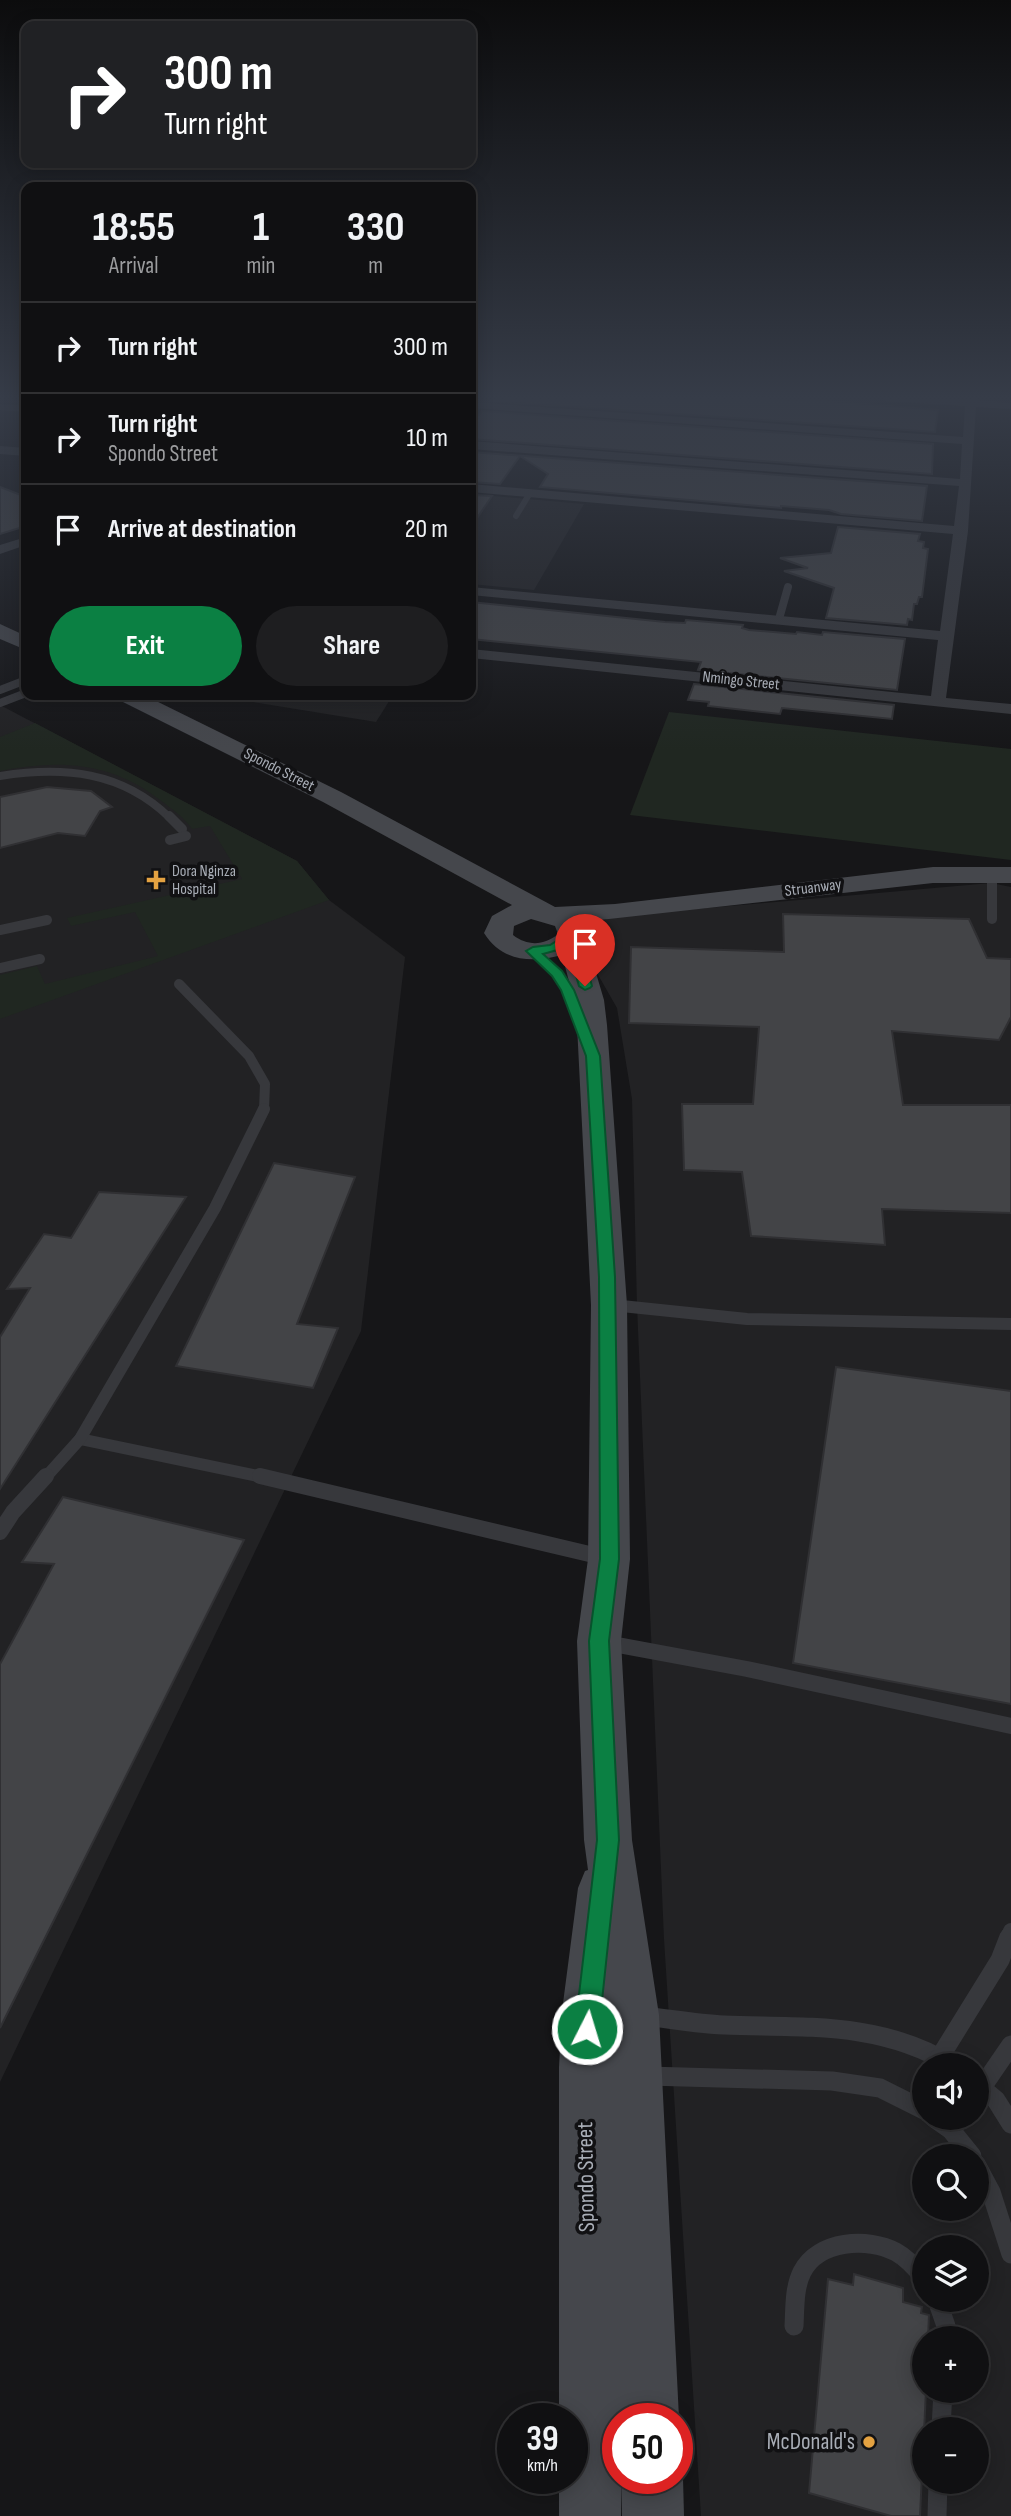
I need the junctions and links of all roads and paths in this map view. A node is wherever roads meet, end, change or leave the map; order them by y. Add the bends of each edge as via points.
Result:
1 (784, 515) edge
2 (963, 515) edge
3 (961, 531) junction
4 (21, 543) edge
5 (0, 550) edge
6 (788, 587) dead end
7 (476, 591) edge
8 (779, 619) junction
9 (0, 630) edge
10 (946, 636) junction
11 (21, 641) edge
12 (476, 655) edge
13 (21, 682) edge
14 (0, 690) edge
15 (21, 695) edge
16 (137, 700) edge
17 (938, 702) junction
18 (0, 703) edge
19 (1011, 709) edge
20 (0, 776) edge
21 (170, 840) dead end
22 (429, 849) junction
23 (1001, 874) edge
24 (992, 919) dead end
25 (47, 920) dead end
26 (502, 922) junction
27 (561, 923) junction
28 (0, 930) edge
29 (533, 951) junction
30 (40, 959) dead end
31 (0, 968) edge
32 (179, 984) dead end
33 (593, 1056) junction
34 (608, 1305) junction
35 (1011, 1324) edge
36 (80, 1439) junction
37 (0, 1532) edge
38 (610, 1559) junction
39 (599, 1641) junction
40 (1011, 1726) edge
41 (1011, 1931) edge
42 (611, 2013) junction
43 (1011, 2045) edge
44 (923, 2053) edge
45 (947, 2053) edge
46 (607, 2071) junction
47 (989, 2074) edge
48 (989, 2096) edge
49 (912, 2097) edge
50 (1011, 2124) edge
51 (989, 2188) edge
52 (1011, 2254) edge
53 (912, 2265) edge
54 (794, 2326) dead end
55 (647, 2403) edge
56 (652, 2494) edge
57 (938, 2494) edge
58 (590, 2516) edge
59 (653, 2516) edge
60 (937, 2516) edge

1 - 3 street
2 - 3 street
3 - 10 street
4 - 5 street
6 - 8 lane
7 - 8 street
8 - 10 street
9 - 11 main road
10 - 17 street
12 - 17 street, Nmingo Street
13 - 14 lane
15 - 18 lane
16 - 22 main road, Spondo Street
17 - 19 street, Nmingo Street
20 - 21 lane via 66,770 114,779 138,791 184,833
22 - 26 main road, Spondo Street via 471,886
22 - 27 main road, Spondo Street
23 - 24 lane
23 - 27 main road, Struanway via 933,875 615,912
25 - 28 lane
26 - 27 main road via 519,912
26 - 29 main road, Spondo Street via 498,933 505,943
27 - 29 main road via 565,944
27 - 33 main road, Spondo Street via 589,1000
29 - 33 main road, Spondo Street via 557,973 567,990
30 - 31 lane
32 - 36 lane via 249,1056 265,1084 264,1112 215,1208
33 - 34 main road, Spondo Street
34 - 35 lane via 747,1319
34 - 38 main road, Spondo Street
36 - 37 lane
36 - 38 lane via 275,1479
38 - 39 main road, Spondo Street
39 - 40 lane
39 - 42 main road, Spondo Street
41 - 45 lane via 1000,1960
42 - 44 lane via 720,2025 881,2033
42 - 46 main road, Spondo Street
43 - 47 lane
46 - 49 lane via 832,2081
46 - 55 main road, Spondo Street
46 - 58 main road, Spondo Street
48 - 50 lane
51 - 52 lane
53 - 54 lane via 892,2249 861,2243 829,2248 806,2264 797,2287
56 - 59 main road
57 - 60 lane

